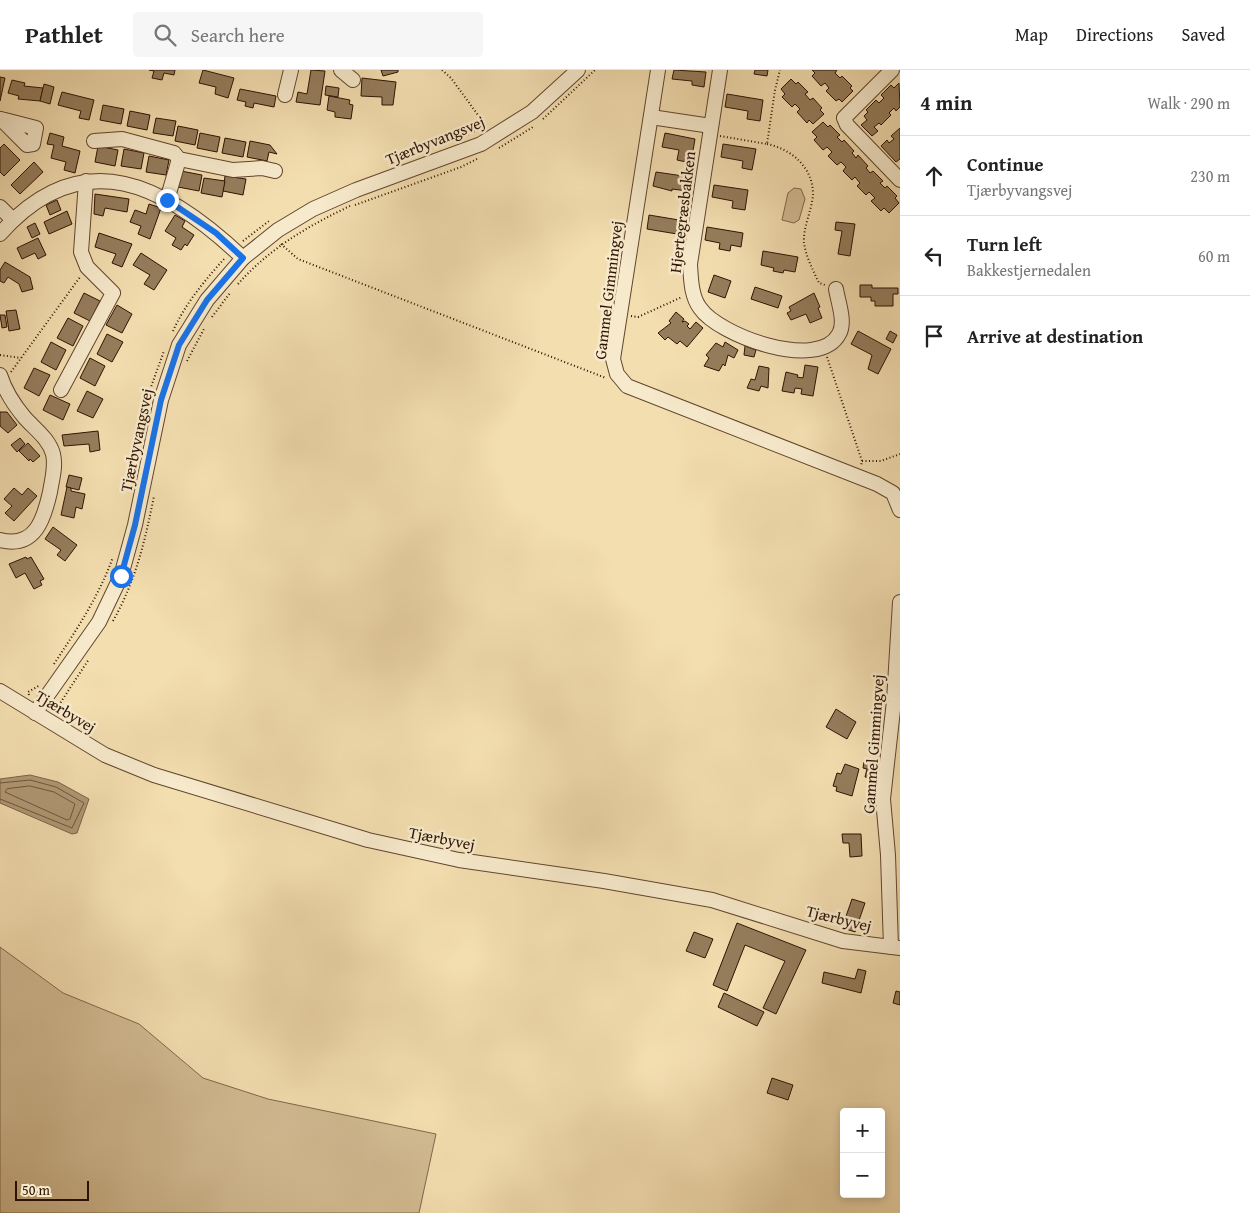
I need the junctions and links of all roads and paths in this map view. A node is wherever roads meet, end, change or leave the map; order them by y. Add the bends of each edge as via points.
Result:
1 (291, 70) edge
2 (341, 70) edge
3 (442, 70) edge
4 (578, 70) edge
5 (596, 70) edge
6 (658, 70) edge
7 (720, 70) edge
8 (780, 70) edge
9 (892, 70) edge
10 (353, 80) dead end
11 (285, 94) dead end
12 (651, 117) junction
13 (493, 121) dead end
14 (486, 126) junction
15 (710, 131) junction
16 (94, 141) dead end
17 (452, 142) dead end
18 (767, 144) junction
19 (493, 151) dead end
20 (485, 155) dead end
21 (178, 159) junction
22 (275, 171) dead end
23 (900, 180) edge
24 (86, 181) junction
25 (167, 200) junction
26 (0, 207) edge
27 (274, 218) dead end
28 (13, 220) junction
29 (0, 234) edge
30 (281, 244) junction
31 (238, 254) junction
32 (87, 267) junction
33 (237, 285) dead end
34 (836, 289) joint
35 (232, 290) dead end
36 (693, 292) junction
37 (620, 314) junction
38 (172, 334) dead end
39 (824, 348) junction
40 (164, 350) dead end
41 (0, 356) edge
42 (20, 358) junction
43 (186, 365) dead end
44 (1, 379) edge
45 (609, 379) dead end
46 (61, 390) dead end
47 (900, 454) edge
48 (862, 460) junction
49 (857, 476) junction
50 (131, 482) dead end
51 (155, 490) dead end
52 (900, 510) edge
53 (0, 540) edge
54 (114, 554) dead end
55 (900, 602) edge
56 (109, 628) dead end
57 (93, 652) dead end
58 (50, 670) dead end
59 (45, 678) dead end
60 (0, 691) edge
61 (897, 702) edge
62 (36, 714) junction
63 (894, 855) edge
64 (895, 948) edge

1 - 11 street
2 - 10 street
3 - 14 path
4 - 31 street, Tjærbyvangsvej via 532,112 481,144 313,209
5 - 19 path via 554,111 516,139
6 - 12 street, Gammel Gimmingvej
7 - 15 street, Hjertegræsbakken
8 - 18 path
9 - 23 street via 844,118 847,126
12 - 15 street
12 - 37 street, Gammel Gimmingvej
13 - 14 path
14 - 17 path
15 - 18 path
15 - 36 street, Hjertegræsbakken via 690,264
16 - 21 street via 122,139 174,153
18 - 34 path via 780,146 799,159 805,169 813,193 804,245 819,283
20 - 30 path via 461,167 354,205 314,223
21 - 22 street via 233,170 262,168
21 - 25 street
24 - 25 street via 111,180 134,185
24 - 28 street via 39,199
24 - 32 street via 81,252
25 - 31 street via 216,233
26 - 28 street
27 - 31 path
28 - 29 street
30 - 33 path
30 - 45 path via 298,259
31 - 38 path via 206,278
31 - 62 street, Tjærbyvangsvej via 179,345 161,400 121,576 99,622
32 - 42 path
32 - 46 street via 113,293
34 - 39 street via 842,322 840,333 832,344
35 - 43 path via 208,321
36 - 37 path via 638,317
36 - 39 street, Hjertegræsbakken via 699,308 716,325 744,337 773,347 798,350
37 - 49 street, Gammel Gimmingvej via 613,359 617,374 627,386
39 - 48 path
40 - 50 path via 147,398
41 - 42 path
42 - 44 path
44 - 53 street via 15,405 47,440 53,454 54,470 44,518 35,532 24,540
47 - 48 path via 881,461
48 - 49 path
49 - 52 street, Gammel Gimmingvej via 893,493
51 - 56 path via 142,556
54 - 58 path via 86,616
55 - 61 street, Gammel Gimmingvej
57 - 62 path via 57,708
59 - 62 path via 28,692
60 - 62 street, Tjærbyvej
61 - 63 street, Gammel Gimmingvej via 883,799
62 - 64 street, Tjærbyvej via 105,755 154,775 368,840 460,860 604,880 712,900 843,941
63 - 64 street, Gammel Gimmingvej

